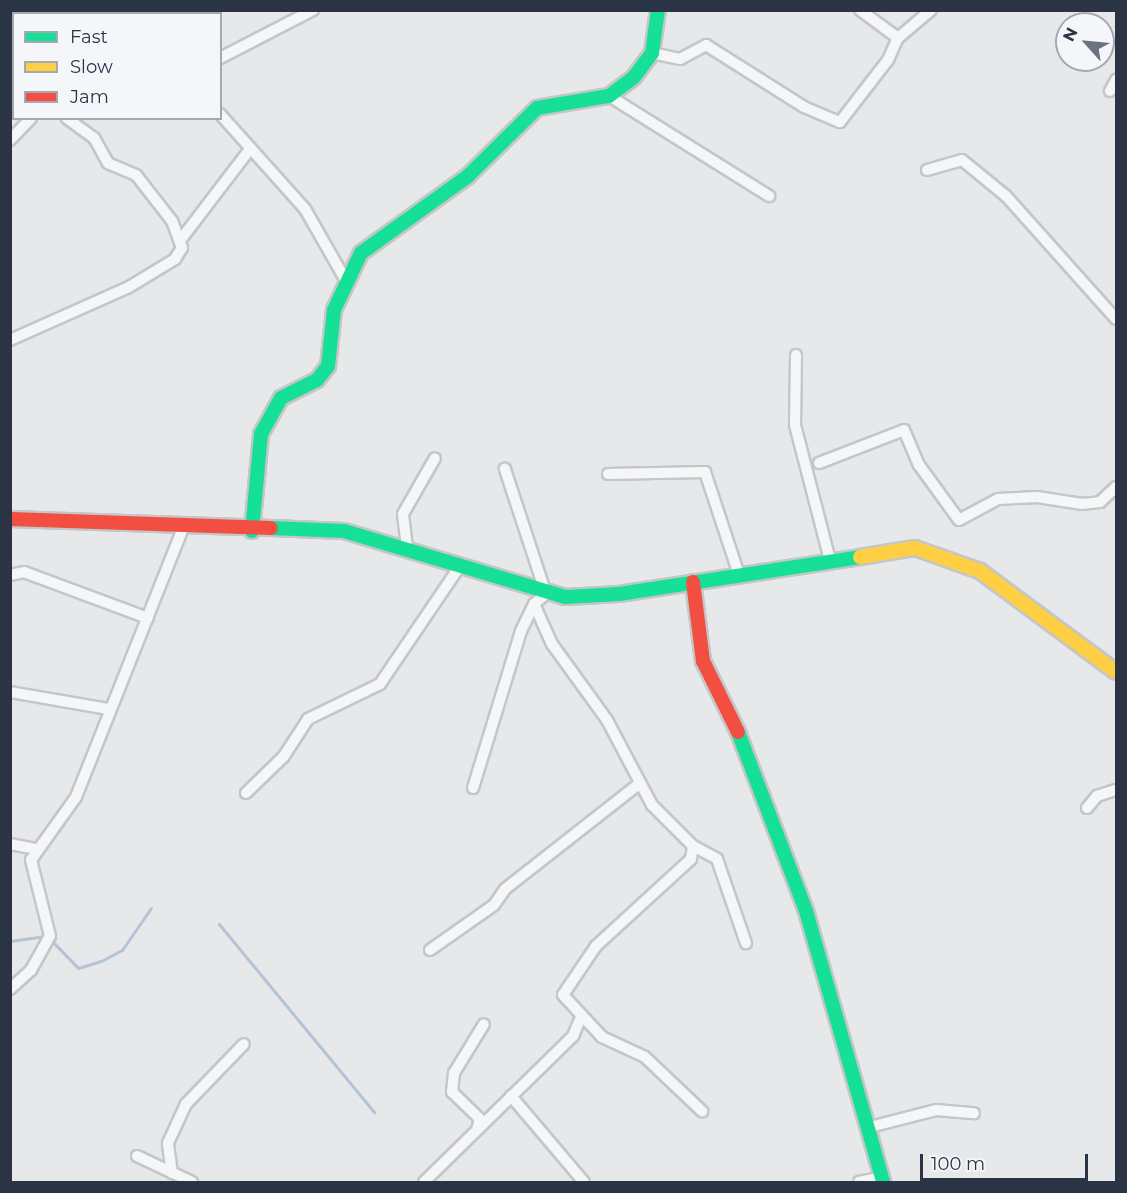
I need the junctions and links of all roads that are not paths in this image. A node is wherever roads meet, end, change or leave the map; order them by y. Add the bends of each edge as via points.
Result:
1 (314, 10) edge
2 (658, 10) edge
3 (860, 10) edge
4 (931, 10) edge
5 (897, 38) junction
6 (652, 53) junction
7 (222, 57) edge
8 (1116, 80) edge
9 (1110, 91) dead end
10 (609, 96) junction
11 (222, 116) edge
12 (29, 120) edge
13 (69, 120) edge
14 (10, 140) edge
15 (250, 149) junction
16 (927, 170) dead end
17 (769, 196) dead end
18 (182, 238) junction
19 (346, 281) junction
20 (1116, 319) edge
21 (10, 340) edge
22 (796, 355) dead end
23 (435, 458) dead end
24 (819, 463) dead end
25 (505, 469) dead end
26 (608, 474) dead end
27 (1116, 487) edge
28 (10, 519) edge
29 (184, 525) junction
30 (252, 531) junction
31 (407, 547) junction
32 (830, 560) junction
33 (460, 566) junction
34 (10, 575) edge
35 (739, 575) junction
36 (693, 582) junction
37 (546, 594) junction
38 (534, 604) junction
39 (148, 618) junction
40 (1115, 667) edge
41 (10, 692) edge
42 (108, 709) junction
43 (639, 784) junction
44 (473, 788) dead end
45 (1116, 790) edge
46 (246, 793) dead end
47 (1087, 808) dead end
48 (10, 844) edge
49 (693, 846) junction
50 (36, 849) junction
51 (746, 943) dead end
52 (430, 950) dead end
53 (10, 989) edge
54 (581, 1017) junction
55 (484, 1024) dead end
56 (244, 1044) dead end
57 (511, 1096) junction
58 (702, 1111) dead end
59 (974, 1113) dead end
60 (866, 1128) junction
61 (477, 1131) junction
62 (136, 1156) dead end
63 (172, 1173) junction
64 (883, 1180) edge
65 (191, 1182) edge
66 (424, 1182) edge
67 (584, 1182) edge
68 (859, 1182) edge

1 - 7 street
2 - 6 street
3 - 5 street
4 - 5 street
5 - 6 street via 888,60 840,122 804,107 706,45 680,59
6 - 10 street
8 - 9 street
10 - 17 street
10 - 19 street via 537,108 468,176 369,244
11 - 15 street
12 - 14 street
13 - 18 street via 94,138 108,164 136,175
15 - 18 street
15 - 19 street via 305,209
16 - 20 street via 962,160 1006,196
18 - 21 street via 175,259 89,307
19 - 30 street via 334,310 328,366 317,380 281,398 261,434
22 - 32 street via 795,425
23 - 31 street via 402,514
24 - 27 street via 904,430 919,465 959,519 998,499 1037,497 1082,504 1100,502
25 - 37 street
26 - 35 street via 705,472
28 - 29 street
29 - 30 street
29 - 39 street
30 - 31 street via 344,531
31 - 33 street
32 - 35 street
32 - 40 street via 915,548 955,558 1012,592
33 - 37 street
33 - 46 street via 380,684 308,719 284,756
34 - 39 street via 24,572
35 - 36 street
36 - 37 street via 619,594
36 - 60 street via 703,661 728,705 786,853 835,1002
37 - 38 street
38 - 43 street via 552,644 607,720
38 - 44 street
39 - 42 street
41 - 42 street
42 - 50 street via 69,813
43 - 49 street via 652,805
43 - 52 street via 505,889 494,905
45 - 47 street via 1097,796
48 - 50 street
49 - 51 street via 717,859 725,872
49 - 54 street via 691,859 596,946 565,989 565,1000
50 - 53 street via 30,867 50,936 32,970
54 - 57 street via 573,1036
54 - 58 street via 611,1044 645,1057
55 - 61 street via 454,1073 452,1092 480,1119
56 - 63 street via 186,1104 168,1143
57 - 61 street
57 - 67 street
59 - 60 street via 936,1110
60 - 64 street
61 - 66 street
62 - 63 street
63 - 65 street
64 - 68 street

